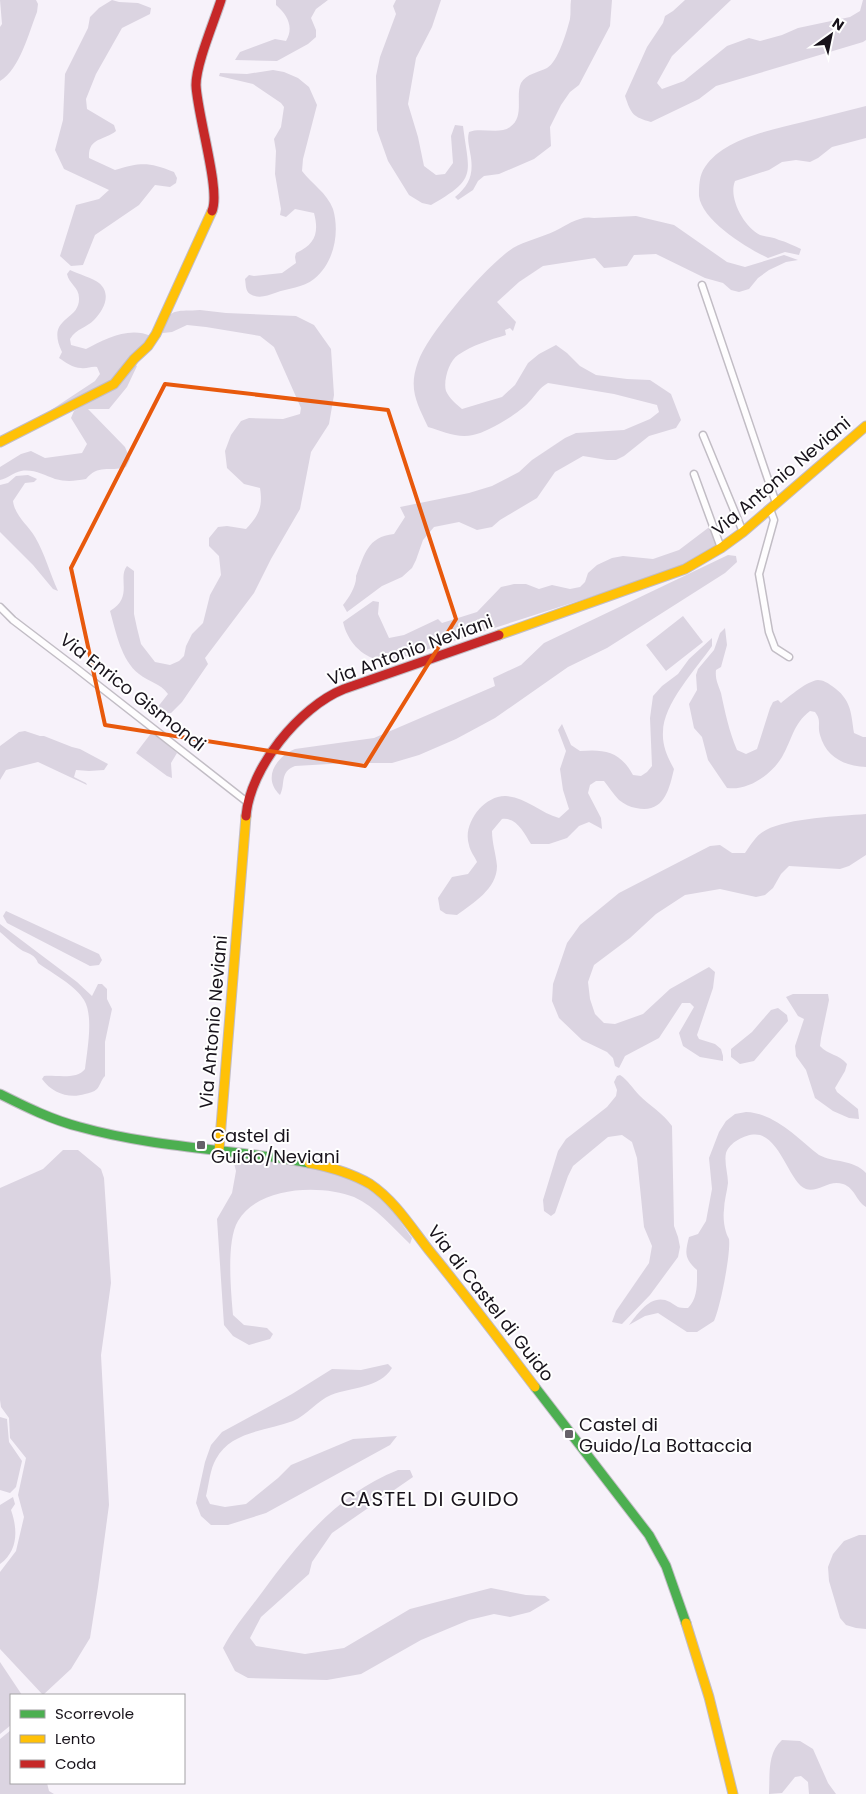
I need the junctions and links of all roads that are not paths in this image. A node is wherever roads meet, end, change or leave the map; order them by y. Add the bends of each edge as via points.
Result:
1 (221, 0) edge
2 (702, 285) dead end
3 (866, 426) edge
4 (703, 436) dead end
5 (0, 442) edge
6 (694, 474) dead end
7 (773, 506) junction
8 (743, 532) junction
9 (721, 548) junction
10 (0, 607) edge
11 (789, 657) dead end
12 (246, 802) junction
13 (0, 1094) edge
14 (219, 1151) junction
15 (733, 1794) edge

1 - 5 street via 196,84 214,206 156,334 114,384
2 - 7 street
3 - 7 street, Via Antonio Neviani
4 - 8 street
6 - 9 street
7 - 8 street, Via Antonio Neviani
7 - 11 street via 774,520 759,574 769,632 775,648
8 - 9 street, Via Antonio Neviani
9 - 12 street, Via Antonio Neviani via 679,572 326,698 300,719 266,763
10 - 12 street, Via Enrico Gismondi
12 - 14 street, Via Antonio Neviani
13 - 14 street, Via di Castel di Guido via 49,1118 82,1129
14 - 15 street, Via di Castel di Guido via 311,1163 362,1180 390,1201 478,1310 642,1524 660,1554 694,1645

